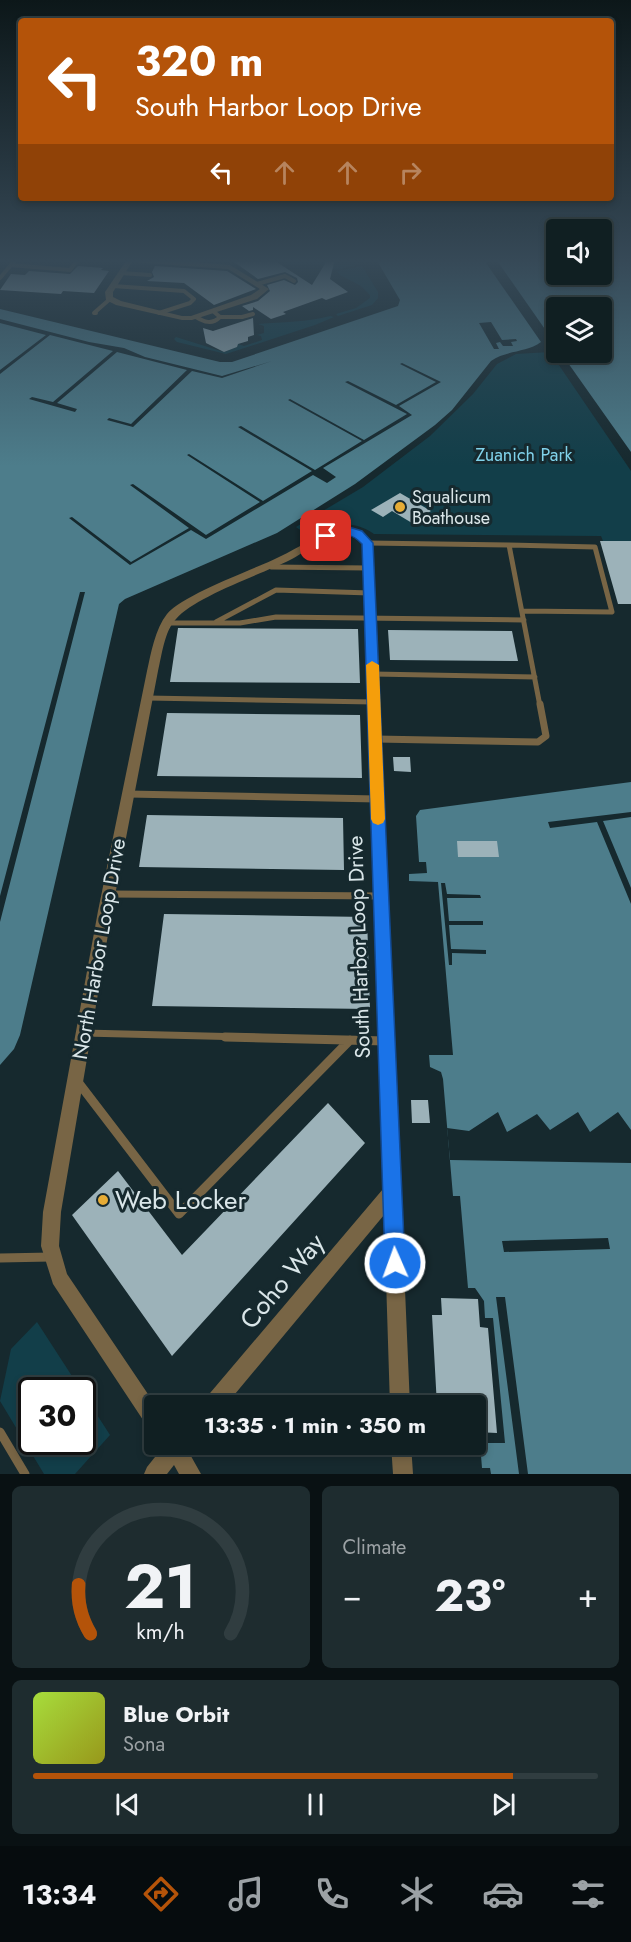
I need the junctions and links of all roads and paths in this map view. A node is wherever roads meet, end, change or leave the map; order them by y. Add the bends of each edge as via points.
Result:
1 (368, 543) junction
2 (509, 545) junction
3 (271, 567) junction
4 (369, 568) junction
5 (370, 593) junction
6 (522, 611) junction
7 (371, 619) junction
8 (524, 620) junction
9 (168, 623) junction
10 (215, 623) junction
11 (373, 674) junction
12 (534, 677) junction
13 (148, 698) junction
14 (374, 702) junction
15 (375, 739) junction
16 (127, 794) junction
17 (377, 799) junction
18 (109, 894) junction
19 (381, 896) junction
20 (84, 1033) junction
21 (350, 1040) junction
22 (386, 1041) junction
23 (76, 1079) junction
24 (393, 1191) junction
25 (51, 1257) junction
26 (0, 1258) edge
27 (221, 1395) edge
28 (400, 1395) edge
29 (144, 1404) edge
30 (0, 1432) edge
31 (168, 1455) edge
32 (180, 1455) edge
33 (402, 1455) edge
34 (25, 1474) edge
35 (154, 1474) edge
36 (191, 1474) edge
37 (403, 1474) edge

1 - 2 lane
1 - 3 street, North Harbor Loop Drive via 358,534 339,532
1 - 4 street, South Harbor Loop Drive
2 - 6 lane
2 - 6 lane via 595,547 612,612
3 - 4 lane
3 - 9 street, North Harbor Loop Drive via 188,604
4 - 5 street, South Harbor Loop Drive
5 - 7 street, South Harbor Loop Drive
5 - 10 lane via 276,590
6 - 8 lane
7 - 8 lane
7 - 10 lane via 276,617
7 - 11 street, South Harbor Loop Drive
8 - 12 lane
9 - 10 lane
9 - 13 street, North Harbor Loop Drive
11 - 12 lane
11 - 14 street, South Harbor Loop Drive
12 - 15 lane via 546,736 541,741
13 - 14 lane
13 - 16 street, North Harbor Loop Drive
14 - 15 street, South Harbor Loop Drive
15 - 17 street, South Harbor Loop Drive
16 - 17 lane
16 - 18 street, North Harbor Loop Drive
17 - 19 street, South Harbor Loop Drive
18 - 19 lane
18 - 20 street, North Harbor Loop Drive
19 - 22 street, South Harbor Loop Drive
20 - 21 lane
20 - 23 street, North Harbor Loop Drive
21 - 22 lane
21 - 23 lane via 179,1214
22 - 24 street, South Harbor Loop Drive
23 - 25 street, North Harbor Loop Drive via 52,1212
24 - 27 street, Coho Way
24 - 28 street, South Harbor Loop Drive
25 - 26 lane
25 - 29 street, North Harbor Loop Drive via 59,1278
30 - 34 lane
31 - 35 street
32 - 36 street
33 - 37 street

